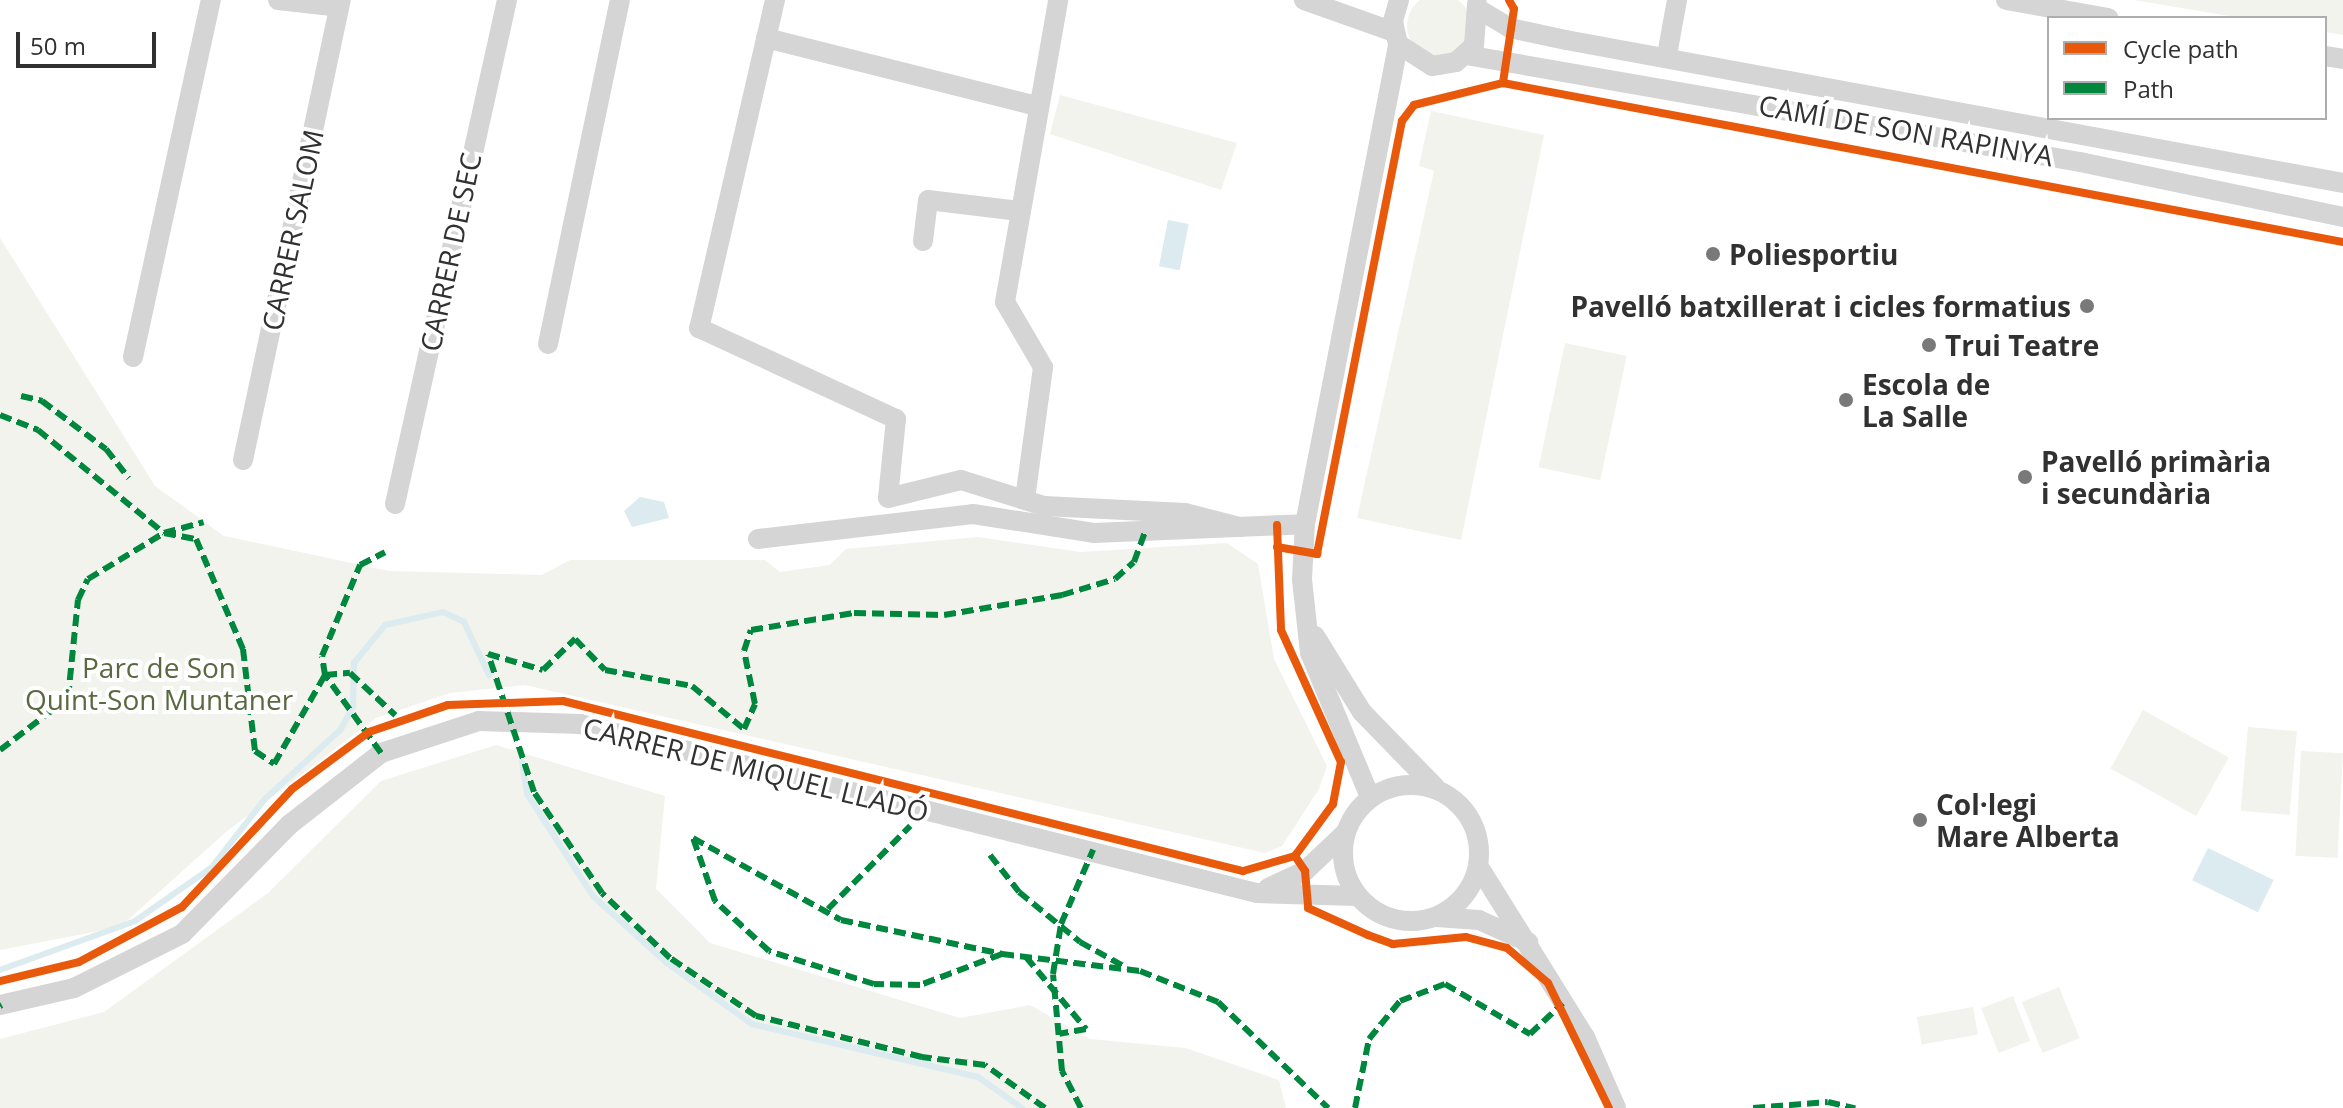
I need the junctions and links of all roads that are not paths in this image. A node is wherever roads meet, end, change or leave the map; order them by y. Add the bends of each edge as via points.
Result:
1 (211, 0) edge
2 (278, 0) edge
3 (507, 0) edge
4 (620, 0) edge
5 (775, 0) edge
6 (1058, 0) edge
7 (1304, 0) edge
8 (1398, 0) edge
9 (1677, 0) edge
10 (2006, 0) edge
11 (340, 4) edge
12 (1477, 5) edge
13 (1354, 16) junction
14 (2097, 16) edge
15 (766, 38) junction
16 (1396, 38) junction
17 (1466, 55) junction
18 (1667, 55) junction
19 (1432, 66) junction
20 (1394, 85) junction
21 (1037, 106) junction
22 (2343, 183) edge
23 (1019, 211) junction
24 (2343, 217) edge
25 (923, 241) dead end
26 (548, 344) dead end
27 (133, 357) dead end
28 (243, 460) dead end
29 (1025, 499) junction
30 (395, 504) dead end
31 (1305, 524) junction
32 (1240, 527) junction
33 (758, 539) dead end
34 (1304, 614) junction
35 (1437, 789) junction
36 (1370, 797) junction
37 (1345, 833) junction
38 (1479, 867) junction
39 (1257, 893) junction
40 (1357, 896) junction
41 (1436, 917) junction
42 (1531, 944) junction
43 (0, 1005) edge
44 (1616, 1108) edge

1 - 27 street
2 - 11 street
3 - 30 street, CARRER DE SEC
4 - 26 street
5 - 15 street
6 - 21 street
7 - 13 street
8 - 13 street
8 - 16 street
9 - 18 street
10 - 14 street
11 - 28 street, CARRER SALOM
12 - 17 street via 1479,35
12 - 18 street, CAMÍ DE SON RAPINYA via 1510,28
13 - 16 street
15 - 21 street
15 - 29 street via 699,328 896,419 888,498 961,480
16 - 19 street
16 - 20 street
17 - 19 street
17 - 24 street, CAMÍ DE SON RAPINYA via 2065,159
18 - 22 street, CAMÍ DE SON RAPINYA
19 - 20 street
20 - 31 street
21 - 23 street
23 - 25 street via 928,200
23 - 29 street via 1005,302 1043,367
29 - 32 street via 1185,513
31 - 32 street
31 - 34 street
32 - 33 street via 1094,533 973,514
34 - 35 street via 1362,712
34 - 36 street via 1310,653
35 - 36 street via 1414,784
35 - 38 street via 1472,821
36 - 37 street
37 - 39 street via 1305,871
37 - 40 street via 1342,855
38 - 41 street via 1462,897
38 - 42 street
39 - 40 street, CARRER DE MIQUEL LLADÓ
39 - 43 street, CARRER DE MIQUEL LLADÓ via 580,724 479,721 381,753 289,825 182,934 74,988
40 - 41 street via 1393,919
41 - 42 street via 1479,920
42 - 44 street

